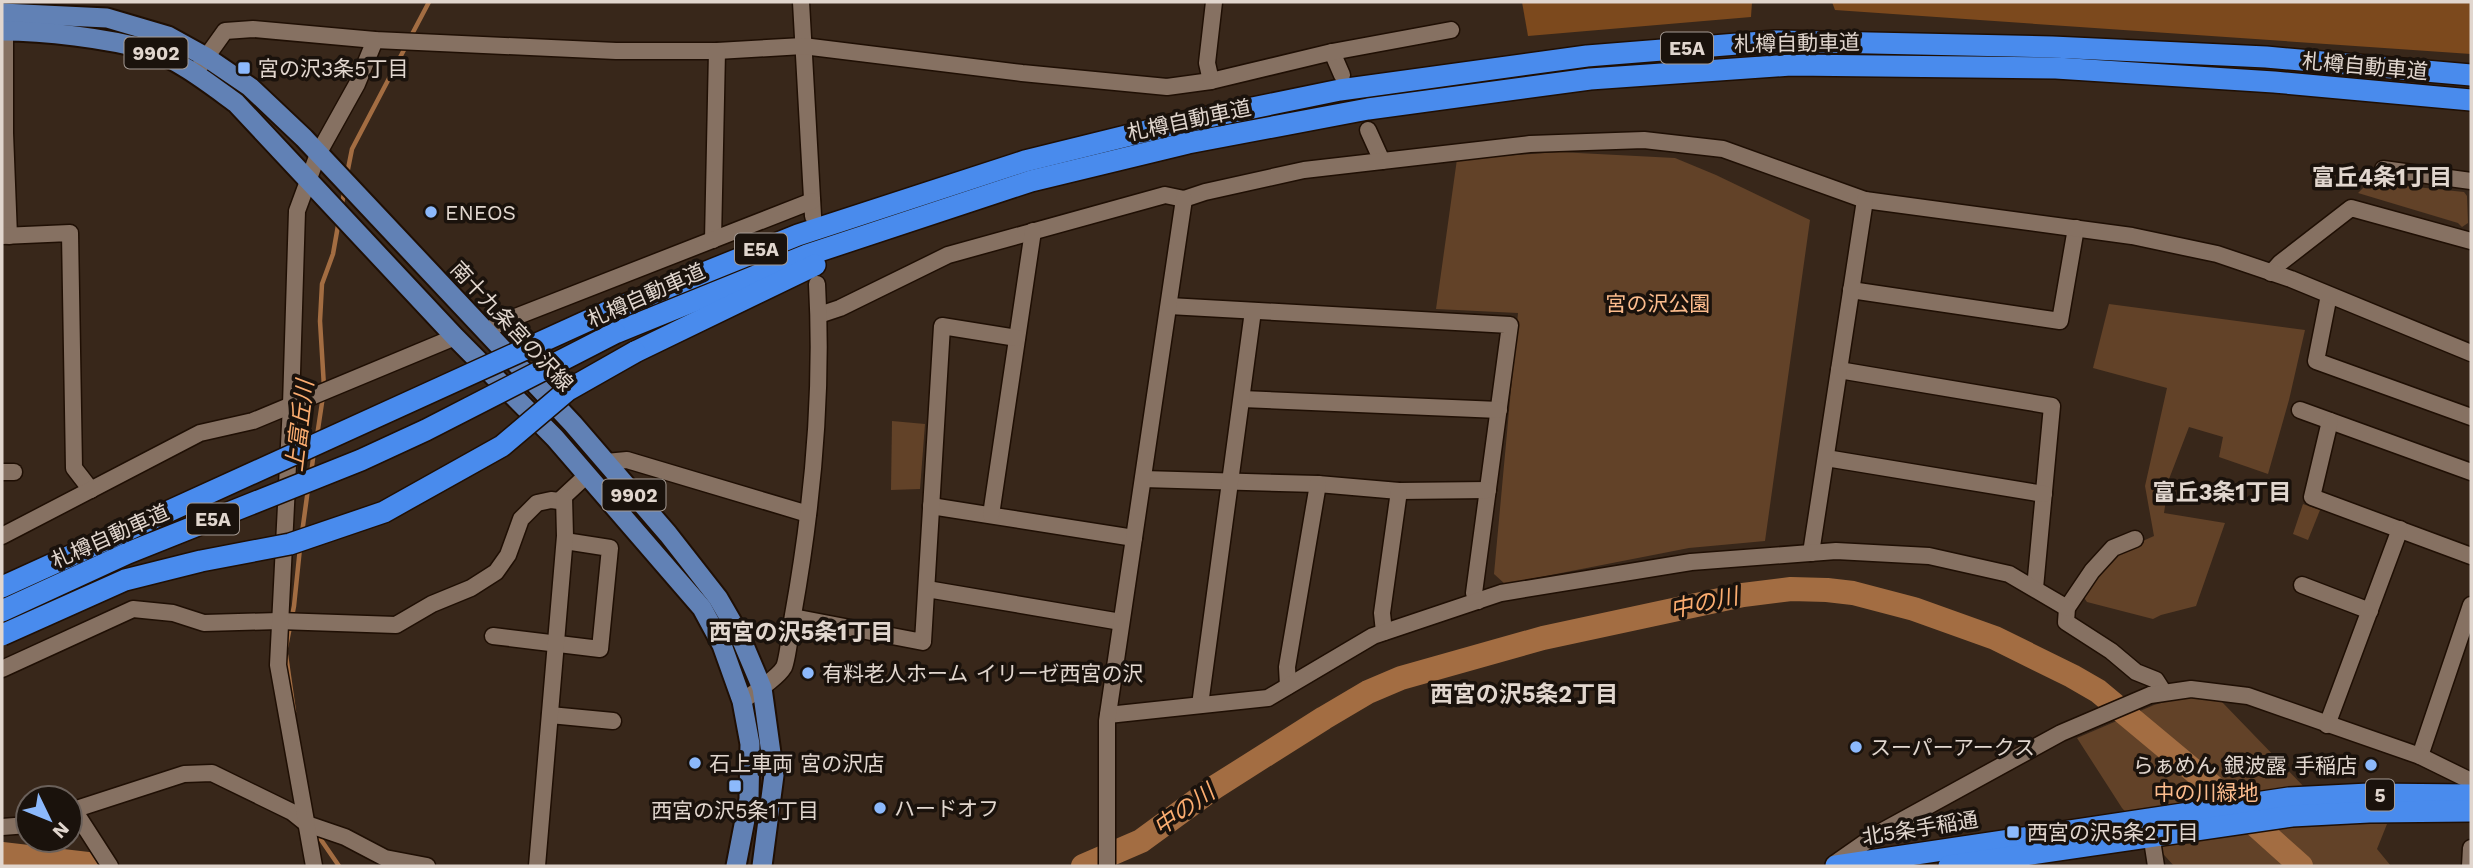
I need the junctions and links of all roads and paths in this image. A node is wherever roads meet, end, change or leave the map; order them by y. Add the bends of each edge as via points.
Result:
1 (801, 2) edge
2 (1213, 2) edge
3 (3, 22) edge
4 (1451, 30) dead end
5 (375, 40) junction
6 (803, 46) junction
7 (717, 51) junction
8 (1332, 52) junction
9 (206, 57) junction
10 (195, 74) junction
11 (1342, 75) dead end
12 (2471, 75) edge
13 (1211, 81) junction
14 (2471, 100) edge
15 (1368, 130) dead end
16 (3, 133) edge
17 (321, 156) junction
18 (1382, 161) junction
19 (2383, 169) dead end
20 (2471, 181) edge
21 (312, 183) junction
22 (1184, 199) junction
23 (1865, 200) junction
24 (925, 214) junction
25 (2076, 228) junction
26 (1033, 231) junction
27 (5, 236) edge
28 (713, 240) junction
29 (2471, 241) edge
30 (2271, 273) junction
31 (817, 284) dead end
32 (1852, 290) junction
33 (2329, 295) junction
34 (1168, 306) junction
35 (1253, 311) junction
36 (819, 315) junction
37 (486, 332) junction
38 (455, 337) junction
39 (1017, 338) junction
40 (2471, 353) edge
41 (1839, 370) junction
42 (1242, 399) junction
43 (291, 405) junction
44 (1499, 410) junction
45 (2300, 410) dead end
46 (2471, 418) edge
47 (2330, 421) junction
48 (1826, 458) junction
49 (606, 462) junction
50 (2471, 472) edge
51 (587, 475) junction
52 (1143, 479) junction
53 (1231, 481) junction
54 (1318, 484) junction
55 (91, 490) junction
56 (1488, 490) junction
57 (1399, 491) junction
58 (2044, 494) junction
59 (564, 497) junction
60 (931, 506) junction
61 (808, 514) junction
62 (991, 515) junction
63 (2400, 529) junction
64 (2, 536) edge
65 (1134, 538) junction
66 (2135, 539) dead end
67 (565, 541) junction
68 (1811, 553) junction
69 (2471, 556) edge
70 (2302, 585) dead end
71 (2, 587) edge
72 (2035, 588) junction
73 (926, 589) junction
74 (1478, 601) junction
75 (2471, 605) edge
76 (2067, 608) junction
77 (2, 611) edge
78 (2370, 611) junction
79 (793, 617) junction
80 (279, 621) junction
81 (1121, 622) junction
82 (1384, 632) junction
83 (2, 635) edge
84 (493, 636) dead end
85 (556, 642) junction
86 (2, 669) edge
87 (1288, 686) junction
88 (762, 688) junction
89 (2156, 693) junction
90 (742, 701) junction
91 (1200, 705) junction
92 (550, 715) junction
93 (1108, 715) junction
94 (612, 721) dead end
95 (2327, 725) junction
96 (2420, 756) junction
97 (2471, 781) edge
98 (2471, 795) edge
99 (84, 807) edge
100 (2291, 807) junction
101 (2471, 811) edge
102 (307, 824) junction
103 (84, 827) edge
104 (2150, 829) junction
105 (2471, 848) edge
106 (1971, 865) edge
107 (110, 866) edge
108 (314, 866) edge
109 (426, 866) edge
110 (537, 866) edge
111 (736, 866) edge
112 (762, 866) edge
113 (1107, 866) edge
114 (1829, 866) edge
115 (1836, 866) edge
116 (1949, 866) edge
117 (2156, 866) edge
118 (2470, 866) edge

1 - 6 street
2 - 13 street via 1207,63
3 - 9 main road, 南十九条宮の沢線 / 9902 via 107,18 168,36
3 - 10 main road, 9902 via 29,31 149,50
3 - 16 street
4 - 8 street
5 - 7 street
5 - 9 street via 253,29 225,31
5 - 17 street
6 - 7 street
6 - 13 street via 1167,87
6 - 28 street via 812,209
7 - 28 street
8 - 11 street
8 - 13 street
9 - 10 street
9 - 17 main road, 南十九条宮の沢線 / 9902 via 250,86
10 - 21 main road, 9902 via 236,103
12 - 71 highway, 札樽自動車道 / E5A, bridge via 2266,57 1775,41 1587,56 1340,90 1179,123 1025,161 798,235 607,312
14 - 24 highway, 札樽自動車道 / E5A via 2056,68 1791,65 1604,78 1368,109 1188,143 1031,181
15 - 18 street
16 - 27 street
17 - 21 street
17 - 37 main road, 南十九条宮の沢線 / 9902
18 - 22 street via 1304,170
18 - 23 street via 1530,144 1644,141 1723,149
19 - 20 street
21 - 38 main road, 9902
21 - 43 street via 297,211
22 - 26 street via 1165,195
22 - 34 street
23 - 25 street
23 - 32 street
24 - 77 highway, 札樽自動車道 / E5A, bridge via 807,255 615,333 382,450 128,553
24 - 83 highway, bridge via 635,352 569,390 502,446 384,512 290,544 125,580
25 - 30 street via 2217,254
25 - 32 street via 2060,321
26 - 36 street via 948,255
26 - 39 street
27 - 55 street via 69,233 74,468
28 - 37 street
29 - 30 street via 2351,208
30 - 33 street
31 - 36 street
32 - 41 street
33 - 40 street
33 - 46 street via 2316,362
34 - 35 street
34 - 52 street
35 - 42 street
35 - 44 street via 1510,325
36 - 61 street
37 - 49 main road, 南十九条宮の沢線 / 9902
38 - 43 street
38 - 51 main road, 9902
39 - 60 street via 942,326
39 - 62 street
41 - 48 street
41 - 58 street via 2052,407
42 - 44 street
42 - 53 street
43 - 55 street via 253,421 200,433
43 - 80 street
44 - 56 street
45 - 47 street
47 - 50 street
47 - 63 street via 2312,497
48 - 58 street
48 - 68 street
49 - 61 street via 627,460
49 - 88 main road, 南十九条宮の沢線 / 9902 via 718,598
51 - 59 street
51 - 90 main road, 9902 via 702,608 722,645
52 - 53 street
52 - 65 street
53 - 54 street
53 - 91 street
54 - 57 street
54 - 87 street via 1287,667
55 - 64 street
56 - 57 street
56 - 74 street via 1474,593
57 - 82 street via 1382,613
58 - 72 street
59 - 67 street
59 - 80 street via 559,502 537,503 521,519 508,555 496,572 396,625
60 - 62 street
60 - 73 street
61 - 79 street
62 - 65 street
63 - 69 street
63 - 78 street
65 - 81 street
66 - 76 street via 2113,548
67 - 85 street
67 - 85 street via 610,548 600,649
68 - 72 street via 1929,556 2009,575
68 - 74 street via 1691,562 1501,593
70 - 78 street
72 - 76 street
73 - 79 street via 923,642
73 - 81 street
74 - 82 street
75 - 96 street
76 - 89 street via 2066,622 2136,672 2156,680
78 - 95 street
79 - 88 street via 784,667
80 - 86 street via 204,623 173,612 133,609
80 - 102 street via 278,665
81 - 93 street
82 - 87 street
84 - 85 street
85 - 92 street
87 - 91 street via 1268,698
88 - 90 street
88 - 112 main road, 南十九条宮の沢線 / 9902 via 774,775
89 - 95 street via 2191,689 2248,696
89 - 114 street via 2061,733 1877,834
90 - 111 main road, 9902 via 750,744 749,799
91 - 93 street
92 - 94 street
92 - 110 street
93 - 113 street
95 - 96 street
96 - 97 street
98 - 100 highway, 北5条手稲通 / 5 via 2368,794
99 - 102 street via 184,774 212,773
100 - 101 highway, 北5条手稲通 / 5
100 - 104 highway, 北5条手稲通 / 5
102 - 108 street
102 - 109 street via 385,858
103 - 107 street
104 - 106 highway, 北5条手稲通 / 5
104 - 115 highway, 北5条手稲通 / 5
104 - 117 street
105 - 118 street
106 - 116 highway, 北5条手稲通 / 5

